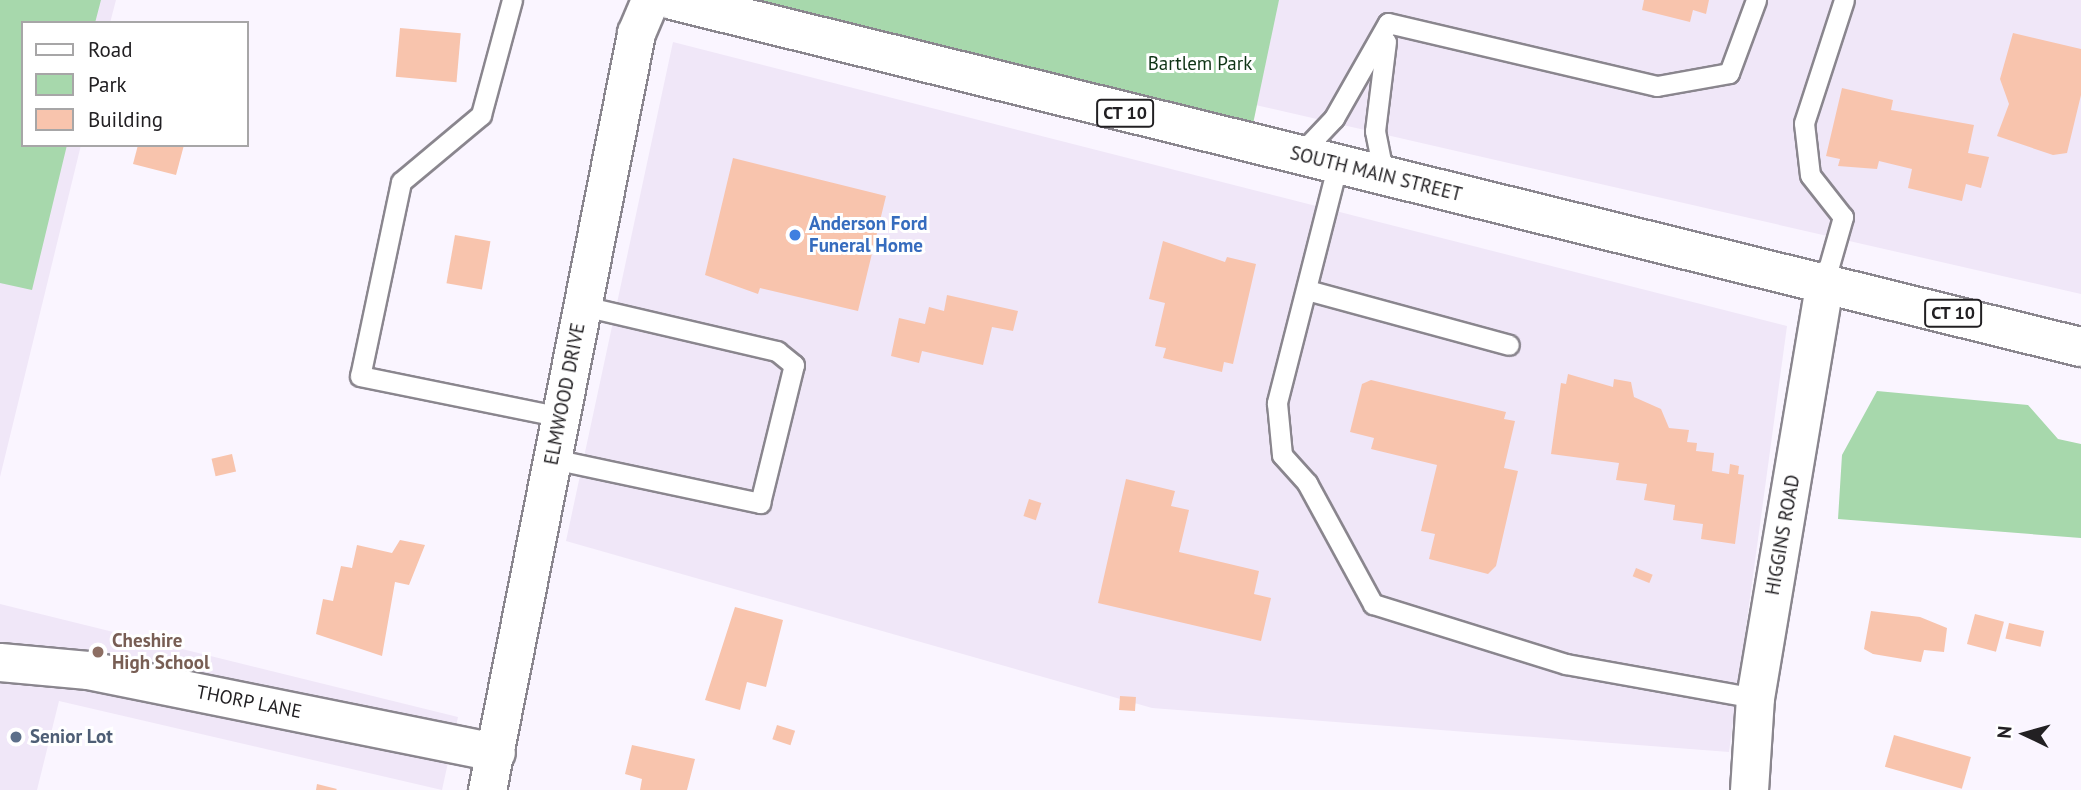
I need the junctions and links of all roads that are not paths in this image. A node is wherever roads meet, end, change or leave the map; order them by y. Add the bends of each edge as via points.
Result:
1 (512, 0) edge
2 (650, 0) edge
3 (672, 0) edge
4 (1756, 0) edge
5 (1844, 0) edge
6 (1388, 23) junction
7 (1299, 155) junction
8 (1338, 163) junction
9 (1384, 176) junction
10 (1825, 280) junction
11 (1307, 290) junction
12 (583, 306) junction
13 (1509, 345) dead end
14 (2081, 346) edge
15 (561, 417) junction
16 (553, 459) junction
17 (0, 662) edge
18 (1755, 698) junction
19 (496, 752) junction
20 (487, 790) edge
21 (1749, 790) edge

1 - 15 lane via 481,115 401,182 360,376
2 - 12 street, ELMWOOD DRIVE via 636,33
3 - 7 highway, SOUTH MAIN STREET / CT 10
4 - 6 lane via 1729,73 1657,86
5 - 10 lane via 1804,123 1810,175 1843,217
6 - 7 lane via 1334,118
6 - 9 lane via 1375,131
7 - 8 highway, SOUTH MAIN STREET / CT 10
8 - 9 highway, SOUTH MAIN STREET / CT 10
8 - 11 lane
9 - 10 highway, SOUTH MAIN STREET / CT 10
10 - 14 highway, SOUTH MAIN STREET / CT 10
10 - 18 street, HIGGINS ROAD
11 - 13 lane
11 - 18 lane via 1277,403 1282,455 1307,483 1373,604 1566,664
12 - 15 street, ELMWOOD DRIVE
12 - 16 lane via 777,351 794,365 760,502
15 - 16 street, ELMWOOD DRIVE
16 - 19 street, ELMWOOD DRIVE
17 - 19 street, THORP LANE via 88,670
18 - 21 street, HIGGINS ROAD
19 - 20 street, ELMWOOD DRIVE

